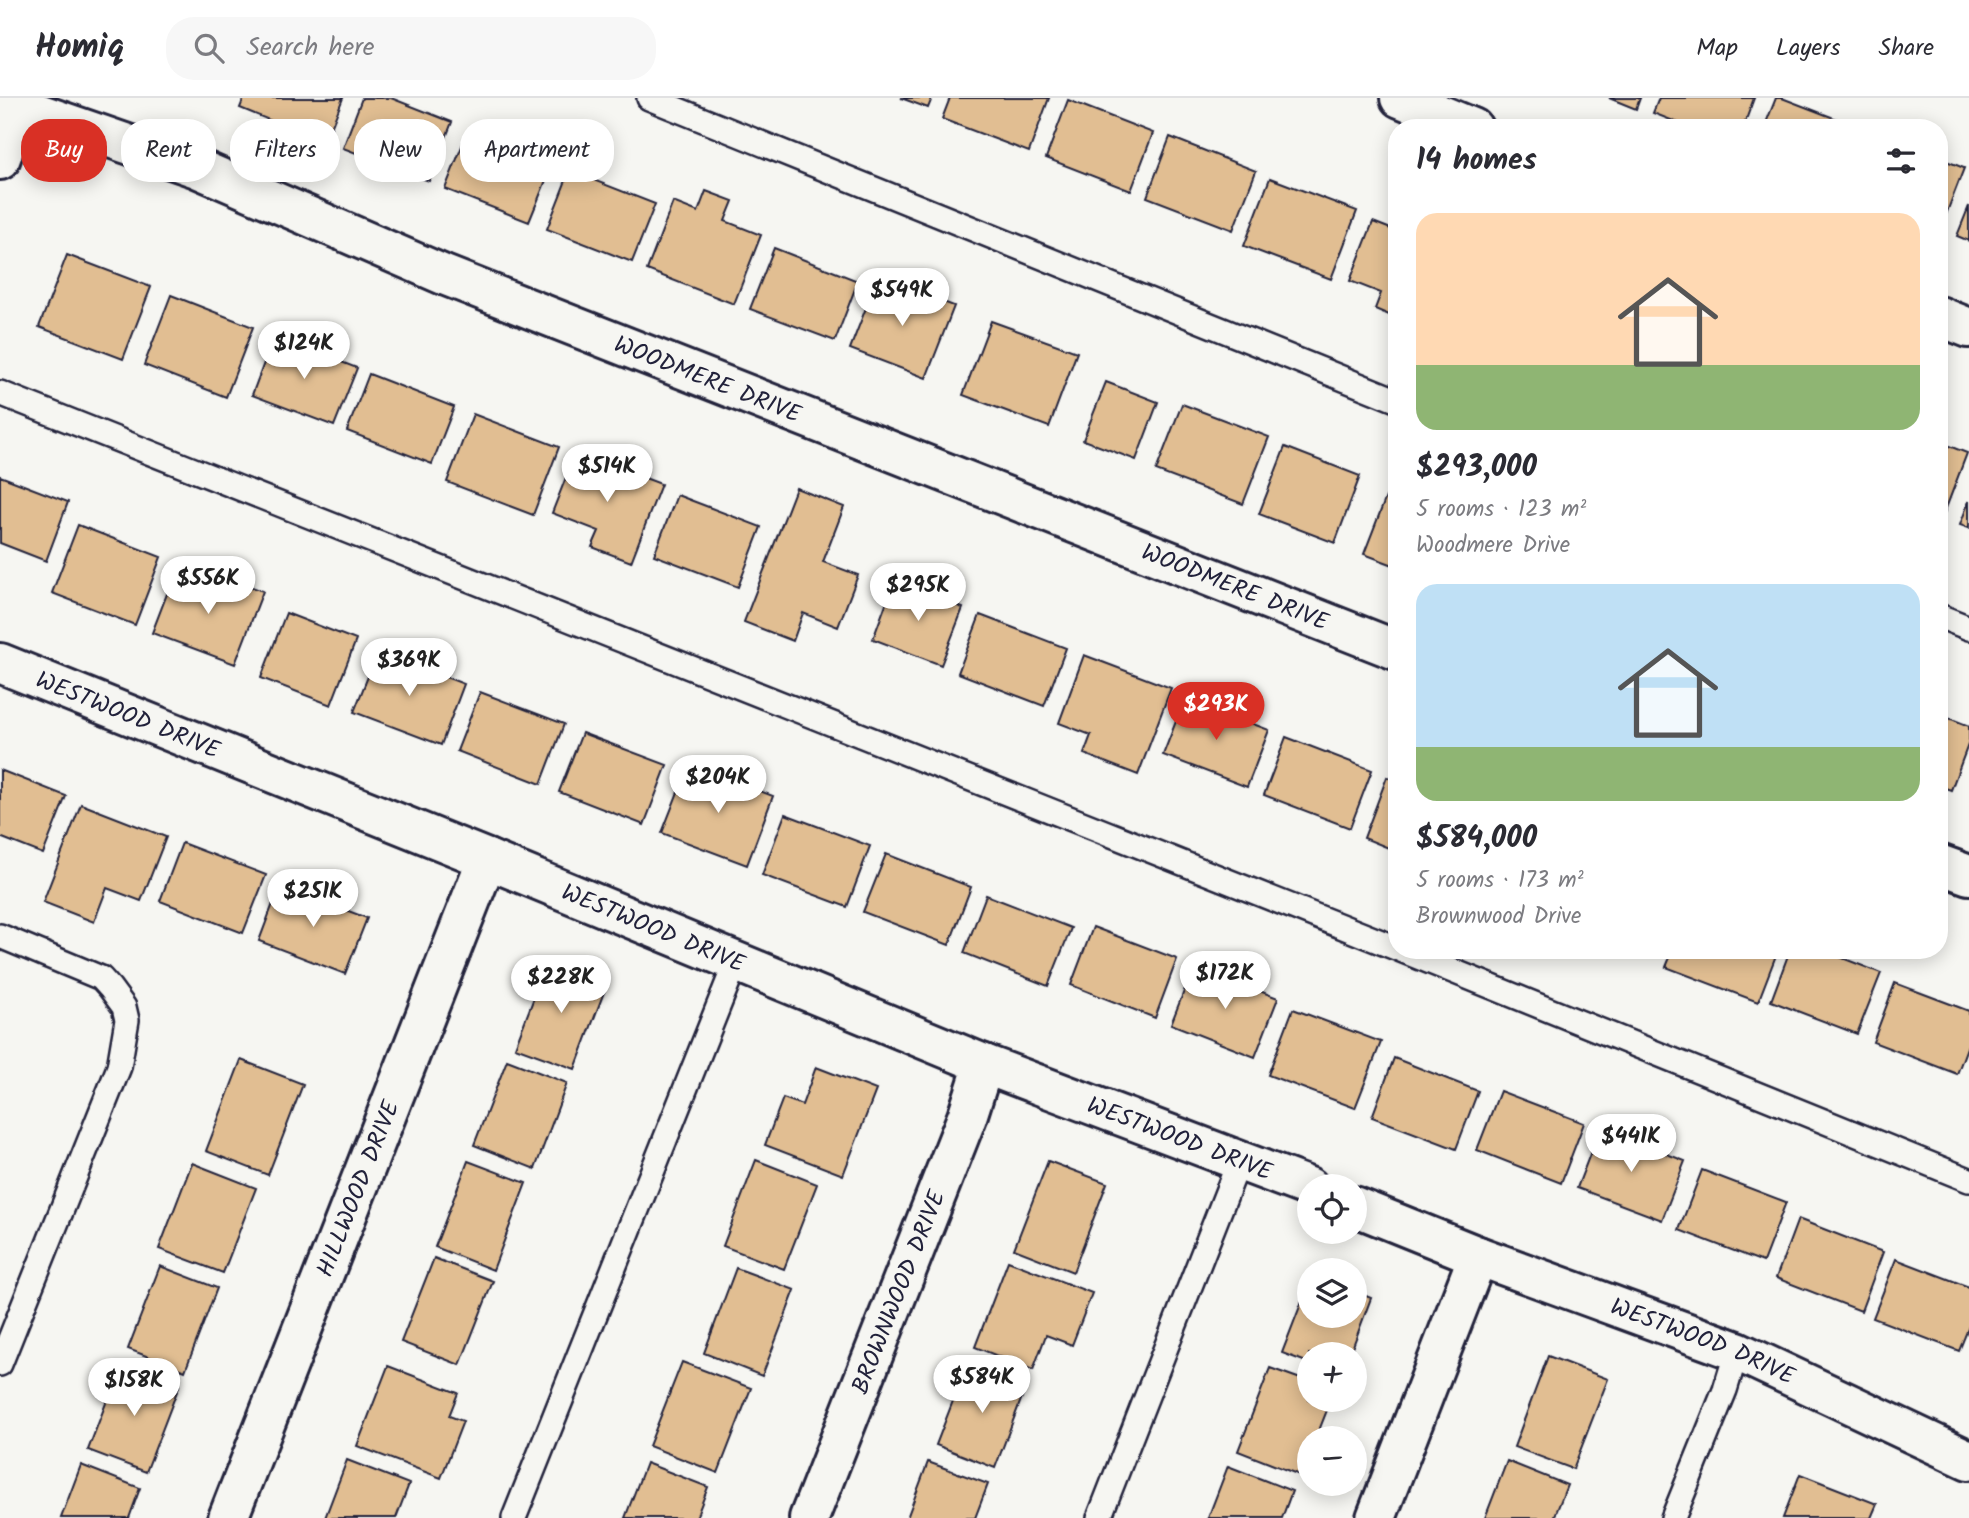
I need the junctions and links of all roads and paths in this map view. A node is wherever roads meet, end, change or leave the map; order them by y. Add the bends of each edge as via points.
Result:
1 (649, 98) edge
2 (1399, 98) edge
3 (14, 102) edge
4 (1451, 119) edge
5 (0, 160) edge
6 (1948, 320) edge
7 (1969, 328) edge
8 (0, 393) edge
9 (1388, 397) edge
10 (1948, 620) edge
11 (1969, 628) edge
12 (1388, 647) edge
13 (0, 663) edge
14 (487, 859) junction
15 (1948, 867) edge
16 (1969, 875) edge
17 (0, 936) edge
18 (1388, 945) edge
19 (1423, 959) edge
20 (736, 962) junction
21 (984, 1064) junction
22 (1240, 1159) junction
23 (1969, 1180) edge
24 (1297, 1183) edge
25 (1367, 1211) edge
26 (1478, 1256) junction
27 (1737, 1351) junction
28 (0, 1363) edge
29 (1969, 1460) edge
30 (228, 1518) edge
31 (514, 1518) edge
32 (809, 1518) edge
33 (1099, 1518) edge
34 (1376, 1518) edge
35 (1673, 1518) edge

1 - 9 lane
2 - 4 street
3 - 5 street
3 - 12 street, WOODMERE DRIVE via 197,169 444,275
6 - 7 street
8 - 18 lane
10 - 11 lane
13 - 14 street, WESTWOOD DRIVE
14 - 20 street, WESTWOOD DRIVE
14 - 30 street, HILLWOOD DRIVE
15 - 16 street
17 - 28 lane via 101,978 124,1007 127,1035 119,1066
19 - 23 lane
20 - 21 street, WESTWOOD DRIVE
20 - 31 lane
21 - 22 street, WESTWOOD DRIVE
21 - 32 street, BROWNWOOD DRIVE
22 - 24 street, WESTWOOD DRIVE
22 - 33 lane
25 - 26 street, WESTWOOD DRIVE
26 - 27 street, WESTWOOD DRIVE
26 - 34 street
27 - 29 street, WESTWOOD DRIVE
27 - 35 lane

